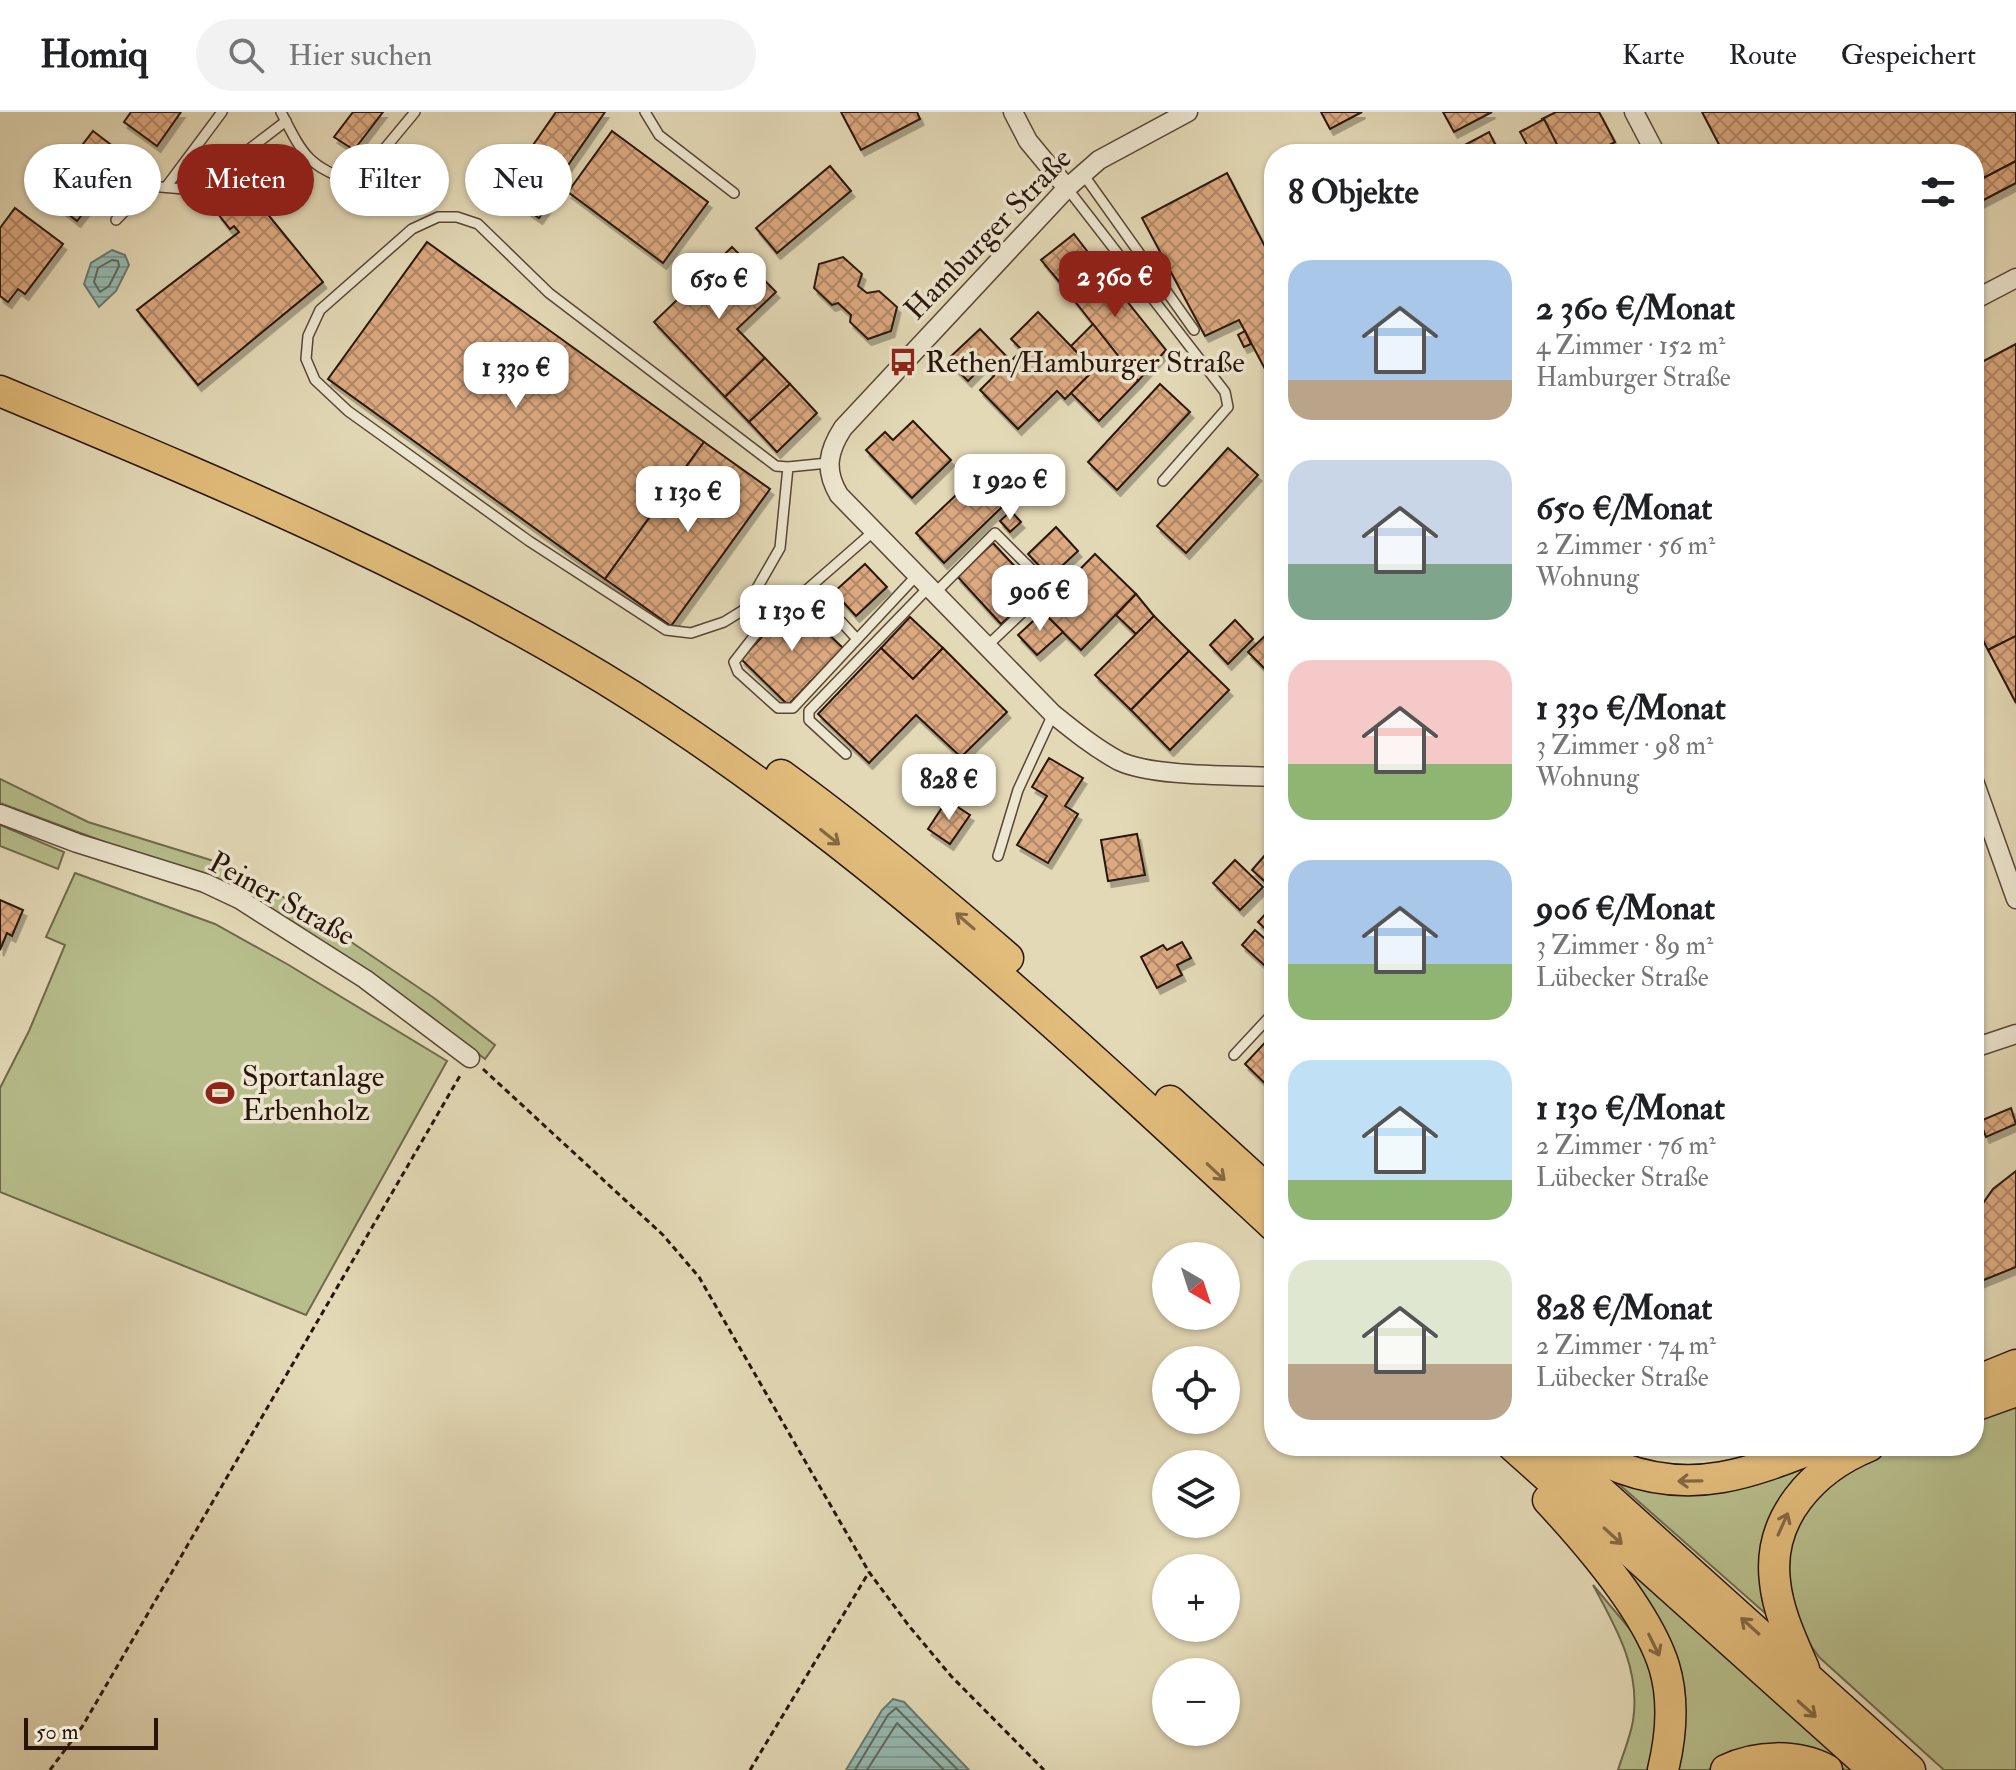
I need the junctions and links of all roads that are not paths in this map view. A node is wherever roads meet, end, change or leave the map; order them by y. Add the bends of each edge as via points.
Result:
1 (222, 112) edge
2 (415, 112) edge
3 (645, 112) edge
4 (1013, 112) edge
5 (1188, 112) edge
6 (1634, 112) edge
7 (283, 116) edge
8 (1651, 144) edge
9 (1083, 174) junction
10 (166, 187) junction
11 (1067, 188) junction
12 (734, 193) dead end
13 (116, 220) dead end
14 (2016, 278) edge
15 (1984, 295) edge
16 (1194, 330) dead end
17 (0, 370) edge
18 (0, 391) edge
19 (828, 463) junction
20 (788, 467) junction
21 (1163, 481) dead end
22 (874, 531) junction
23 (927, 585) junction
24 (810, 588) junction
25 (857, 639) junction
26 (987, 646) junction
27 (1053, 714) junction
28 (846, 754) dead end
29 (1264, 776) edge
30 (1984, 809) edge
31 (0, 814) edge
32 (998, 856) dead end
33 (2016, 899) edge
34 (1264, 1023) edge
35 (2016, 1034) edge
36 (1984, 1045) edge
37 (1234, 1055) dead end
38 (470, 1058) road end
39 (1264, 1187) edge
40 (1264, 1217) edge
41 (2016, 1365) edge
42 (1984, 1378) edge
43 (2016, 1391) edge
44 (1984, 1402) edge
45 (1517, 1456) edge
46 (1524, 1456) edge
47 (1561, 1456) edge
48 (1592, 1456) edge
49 (1794, 1456) edge
50 (1848, 1456) edge
51 (1808, 1678) junction
52 (1663, 1770) edge
53 (1726, 1770) edge
54 (1827, 1770) edge
55 (1874, 1770) edge
56 (1910, 1770) edge

1 - 10 lane
2 - 7 lane via 356,183 324,171 300,149
3 - 12 lane via 659,135
4 - 11 street via 1028,141
5 - 9 street, Hamburger Straße
6 - 8 street
7 - 10 lane via 196,190
9 - 11 street, Hamburger Straße
9 - 16 lane
10 - 13 lane via 149,186
11 - 19 street, Hamburger Straße via 843,428
11 - 21 lane via 1225,392 1228,407
14 - 15 street
39 -> 17 highway via 928,888 829,810 639,679 537,617 352,520
18 -> 40 highway via 395,563 630,695 818,828 927,916 1081,1047
19 - 20 lane
19 - 22 street via 839,495
20 - 20 lane via 776,466 549,293 478,224 457,217 438,217 412,229 320,310 308,336 306,359 315,380 348,411 529,541 666,630 691,633 745,609 780,548
22 - 23 street
22 - 24 lane
23 - 25 lane
23 - 26 street
23 - 26 lane via 995,533 1049,587
23 - 28 lane via 809,711 809,720
24 - 25 lane
24 - 25 lane via 755,635 734,662 738,672 778,708 793,708
26 - 27 street
27 - 29 street via 1122,762 1166,771
27 - 32 lane via 1018,790
30 - 33 street
31 - 38 street, Peiner Straße via 239,899 365,979
34 - 37 lane
35 - 36 street
41 - 42 highway
43 - 44 highway
45 -> 52 highway via 1523,1473 1571,1525 1655,1644 1670,1695
46 -> 55 highway
51 -> 47 highway
49 -> 48 highway via 1726,1478 1695,1481 1642,1476
51 -> 50 highway via 1774,1581 1779,1531 1811,1481
51 - 56 highway
53 - 54 highway via 1760,1759 1788,1759

